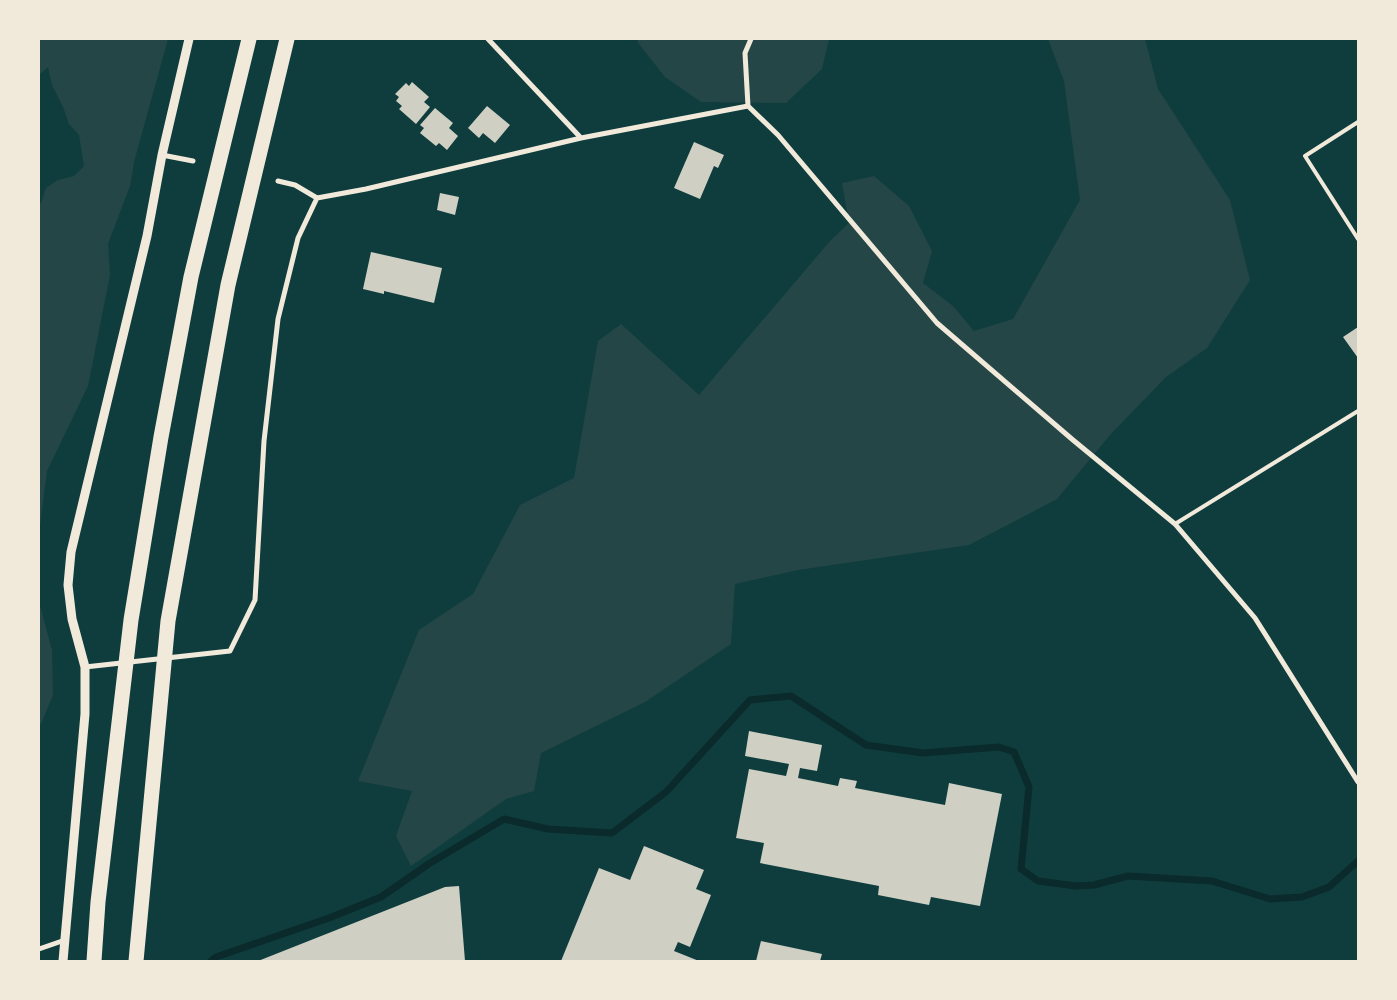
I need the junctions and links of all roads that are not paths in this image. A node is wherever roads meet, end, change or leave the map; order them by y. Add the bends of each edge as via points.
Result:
1 (189, 39) edge
2 (249, 39) edge
3 (287, 39) edge
4 (488, 39) edge
5 (750, 39) edge
6 (748, 106) junction
7 (1358, 122) edge
8 (581, 138) junction
9 (162, 155) junction
10 (193, 160) dead end
11 (278, 181) dead end
12 (317, 198) junction
13 (1358, 238) edge
14 (1358, 411) edge
15 (1175, 524) junction
16 (85, 667) junction
17 (1358, 782) edge
18 (65, 940) junction
19 (39, 949) edge
20 (63, 961) edge
21 (94, 961) edge
22 (136, 961) edge

1 - 9 street
2 - 21 highway via 191,277 161,437 131,620
3 - 22 highway via 228,284 168,622
4 - 8 street
5 - 6 street via 745,53
6 - 8 street
6 - 15 street via 778,135 937,323
7 - 13 lane via 1305,156
8 - 12 street
9 - 10 street
9 - 16 street via 147,236 71,552 68,585 72,619
11 - 12 street via 295,185
12 - 16 street via 298,238 278,319 264,441 255,600 230,651
14 - 15 lane
15 - 17 street via 1255,618
16 - 18 street via 85,714
18 - 19 street
18 - 20 street

